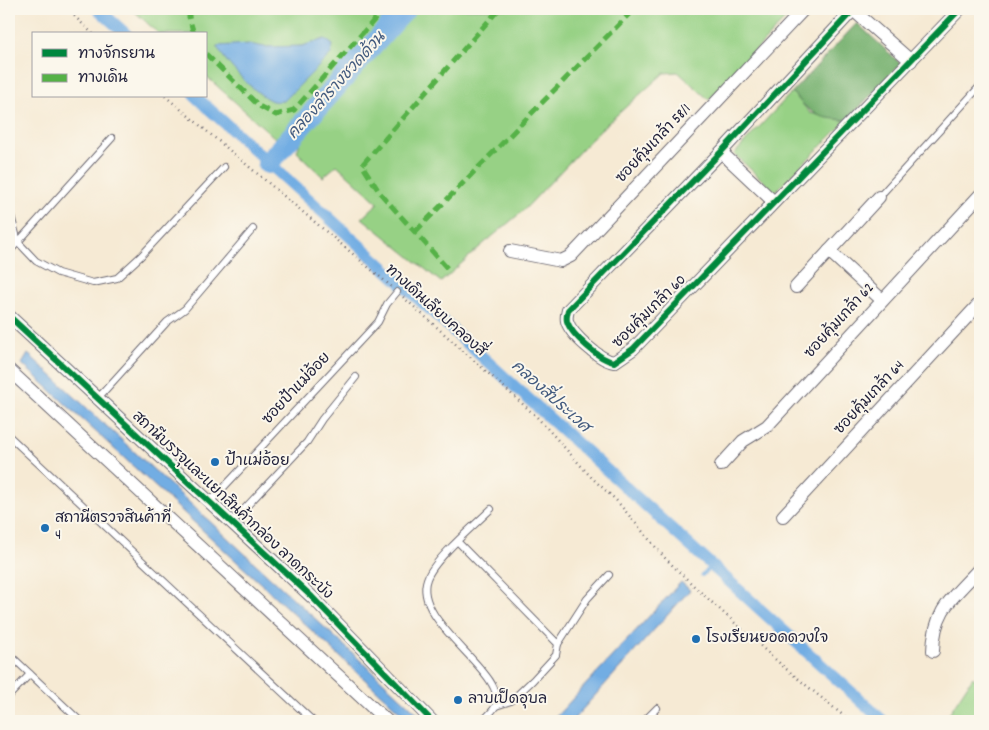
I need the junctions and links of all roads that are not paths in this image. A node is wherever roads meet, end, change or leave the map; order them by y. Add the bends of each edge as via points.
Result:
1 (804, 9) edge
2 (854, 9) edge
3 (960, 9) edge
4 (911, 62) junction
5 (980, 86) edge
6 (112, 138) dead end
7 (721, 152) junction
8 (224, 167) dead end
9 (980, 195) edge
10 (879, 197) joint
11 (774, 202) junction
12 (9, 208) edge
13 (253, 229) dead end
14 (18, 242) junction
15 (510, 251) dead end
16 (829, 251) junction
17 (9, 252) edge
18 (796, 287) dead end
19 (397, 292) road end
20 (882, 300) junction
21 (980, 303) edge
22 (9, 316) edge
23 (9, 370) edge
24 (356, 377) dead end
25 (98, 398) junction
26 (9, 436) edge
27 (721, 465) dead end
28 (210, 502) junction
29 (491, 509) dead end
30 (783, 516) dead end
31 (232, 522) junction
32 (458, 542) junction
33 (980, 568) edge
34 (609, 575) dead end
35 (558, 644) junction
36 (933, 651) dead end
37 (9, 654) edge
38 (30, 674) junction
39 (9, 696) edge
40 (496, 706) junction
41 (657, 708) dead end
42 (80, 721) edge
43 (313, 721) edge
44 (387, 721) edge
45 (432, 721) edge
46 (483, 721) edge
47 (644, 721) edge

1 - 15 street, ซอยคุ้มเกล้า 58/1 via 571,256 561,261
2 - 4 street, ซอยคุ้มเกล้า 60
2 - 7 street, ซอยคุ้มเกล้า 60
3 - 4 street, ซอยคุ้มเกล้า 60
4 - 11 street, ซอยคุ้มเกล้า 60
5 - 10 lane
6 - 14 lane
7 - 11 street
7 - 11 street, ซอยคุ้มเกล้า 60 via 568,310 566,319 571,330 604,360 614,362 625,356
8 - 14 lane via 117,278 93,282 58,273 36,262
9 - 20 street, ซอยคุ้มเกล้า 62
10 - 16 street
12 - 14 lane
13 - 25 lane via 185,309 167,322
14 - 17 lane
16 - 18 street
16 - 20 street
19 - 28 lane, ซอยป้าแม่อ้อย via 378,322
20 - 27 street, ซอยคุ้มเกล้า 62 via 767,426 743,441
21 - 30 street, ซอยคุ้มเกล้า 64
22 - 25 street, สถานีบรรจุและแยกสินค้ากล่อง ลาดกระบัง
23 - 44 street
24 - 31 lane via 307,442
25 - 28 street, สถานีบรรจุและแยกสินค้ากล่อง ลาดกระบัง
26 - 43 lane
28 - 31 street, สถานีบรรจุและแยกสินค้ากล่อง ลาดกระบัง
29 - 32 lane
31 - 45 street, สถานีบรรจุและแยกสินค้ากล่อง ลาดกระบัง via 312,597
32 - 35 lane
32 - 40 lane via 427,578 424,595 431,611 487,676 496,694
33 - 36 street via 942,609 933,633
34 - 35 lane via 587,599
35 - 40 lane via 556,655 533,680 511,701
37 - 38 lane
38 - 39 lane
38 - 42 lane
40 - 46 lane
41 - 47 lane

